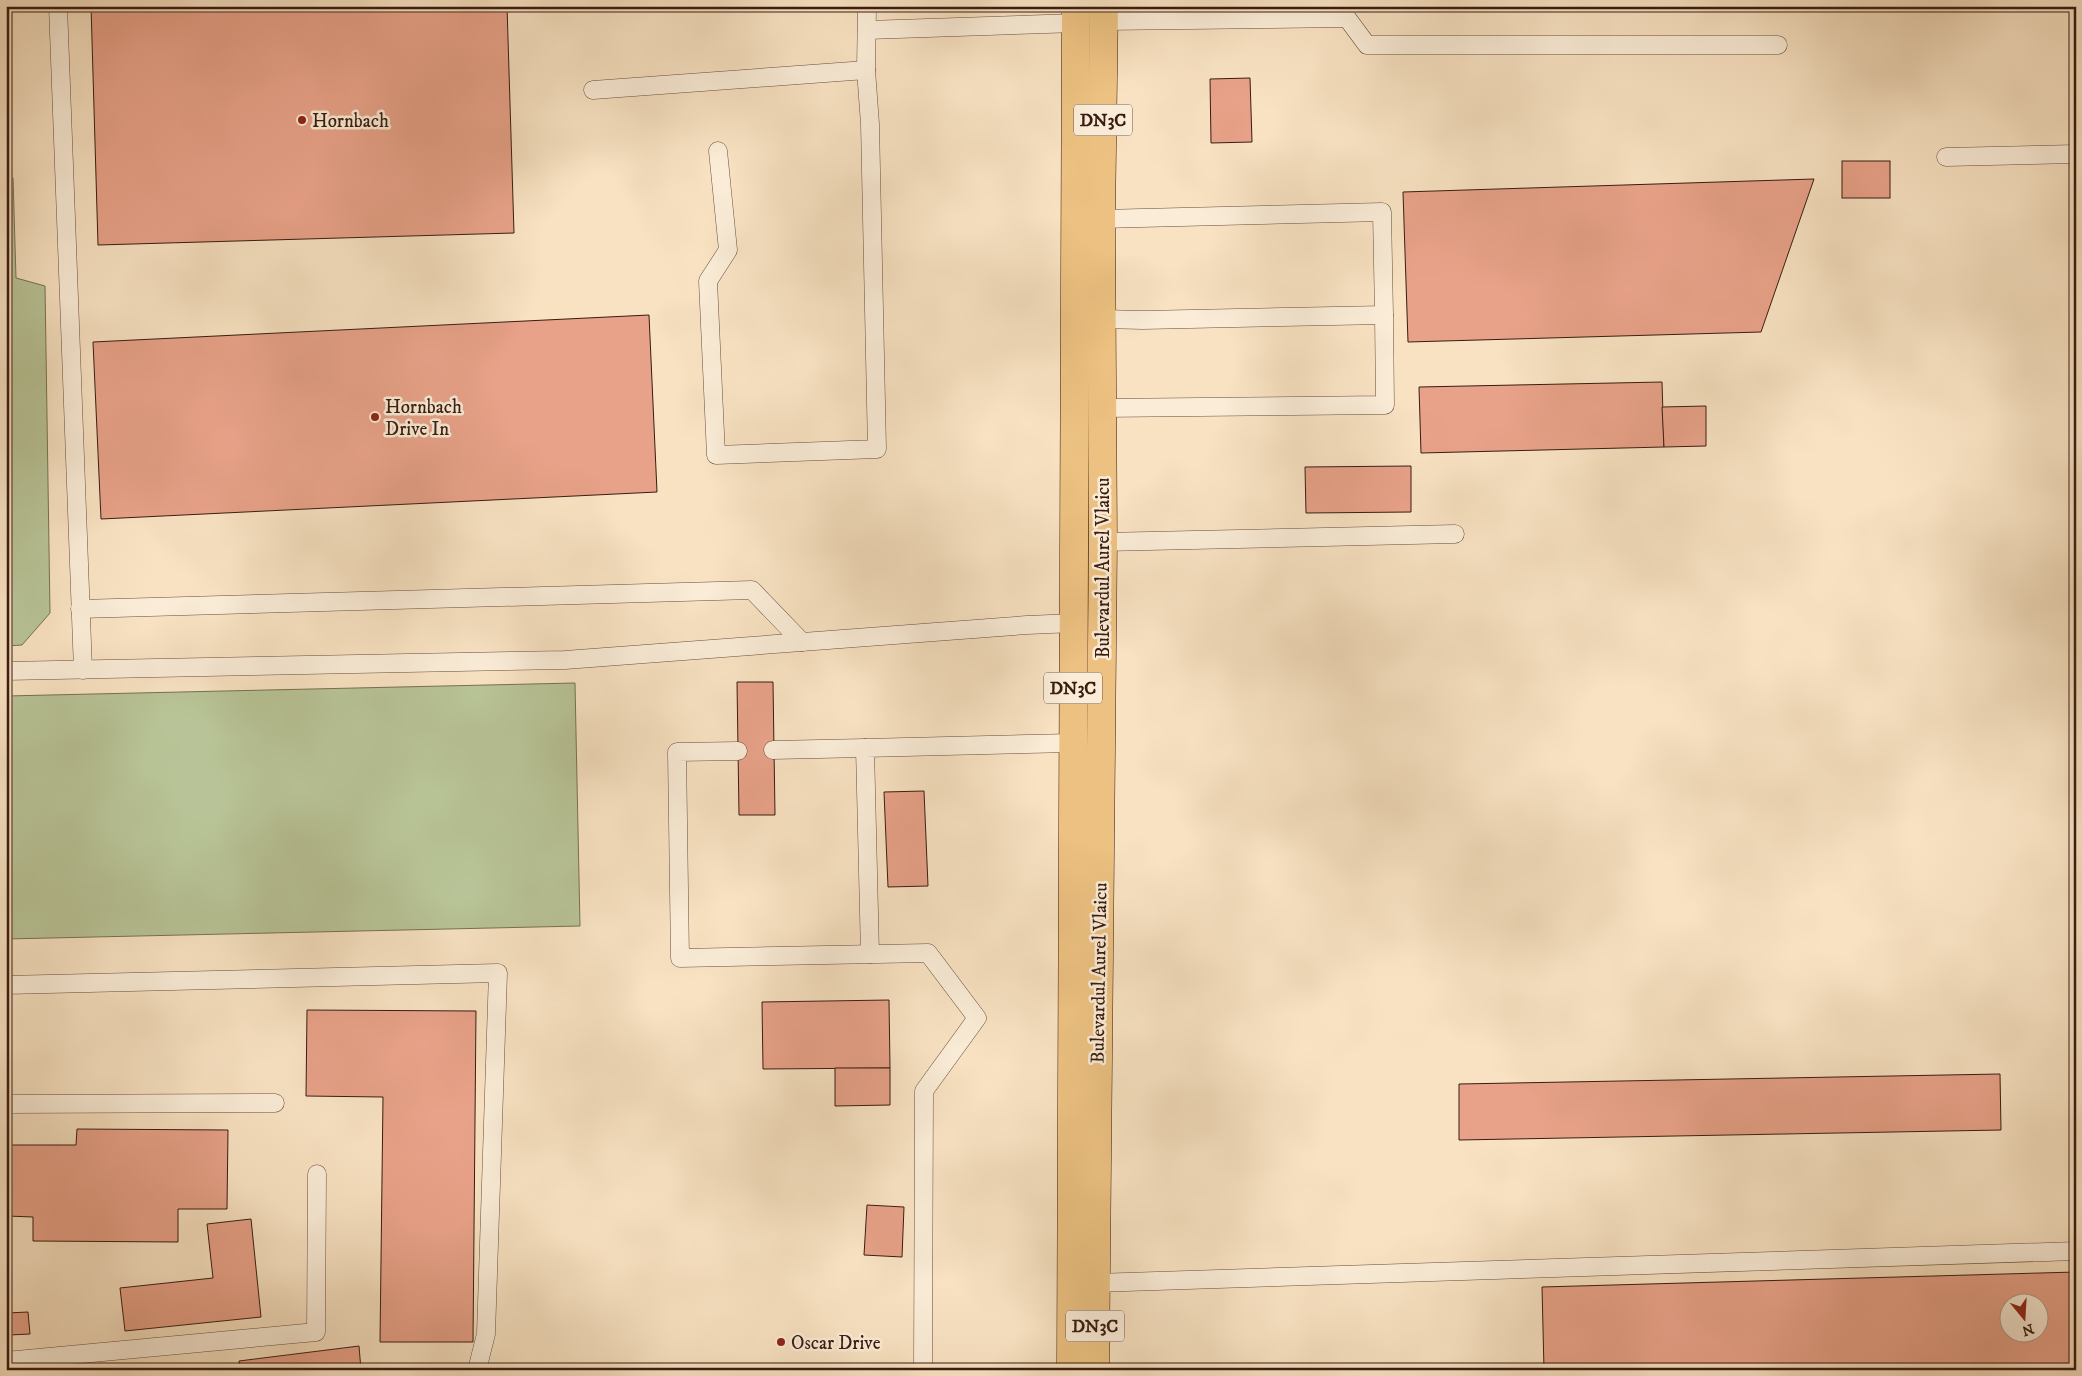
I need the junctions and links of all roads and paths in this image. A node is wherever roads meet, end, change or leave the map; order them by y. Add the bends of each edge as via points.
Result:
1 (58, 6) edge
2 (867, 6) edge
3 (1104, 13) edge
4 (1076, 15) edge
5 (867, 30) junction
6 (1778, 46) dead end
7 (866, 70) junction
8 (593, 90) dead end
9 (718, 151) dead end
10 (2076, 154) edge
11 (1946, 157) dead end
12 (1101, 219) junction
13 (1384, 315) junction
14 (1102, 319) junction
15 (1102, 408) junction
16 (1455, 534) dead end
17 (1103, 542) junction
18 (80, 609) junction
19 (1074, 623) junction
20 (802, 642) junction
21 (82, 670) junction
22 (6, 671) edge
23 (1072, 743) junction
24 (865, 748) junction
25 (738, 750) dead end
26 (774, 750) dead end
27 (870, 954) junction
28 (6, 985) edge
29 (275, 1103) dead end
30 (6, 1104) edge
31 (317, 1174) dead end
32 (2076, 1251) edge
33 (1095, 1283) junction
34 (6, 1361) edge
35 (477, 1370) edge
36 (923, 1370) edge
37 (1071, 1370) edge
38 (1095, 1370) edge

1 - 18 lane
2 - 5 lane
3 - 6 lane via 1347,18 1367,45
3 - 12 main road, Bulevardul Aurel Vlaicu / DN3C
4 - 5 lane
4 - 19 main road, Bulevardul Aurel Vlaicu / DN3C
5 - 7 lane
7 - 8 lane
7 - 9 lane via 877,449 716,455 708,281 728,250
10 - 11 lane
12 - 13 lane via 1382,212
12 - 14 main road, Bulevardul Aurel Vlaicu / DN3C
13 - 14 lane
13 - 15 lane via 1385,405
14 - 15 main road, Bulevardul Aurel Vlaicu / DN3C
15 - 17 main road, Bulevardul Aurel Vlaicu / DN3C
16 - 17 lane
17 - 33 main road, Bulevardul Aurel Vlaicu / DN3C
18 - 20 lane via 752,590
18 - 21 lane
19 - 20 lane
19 - 23 main road, Bulevardul Aurel Vlaicu / DN3C
20 - 21 lane via 565,660
21 - 22 lane
23 - 24 lane
23 - 37 main road, Bulevardul Aurel Vlaicu / DN3C
24 - 26 lane
24 - 27 lane
25 - 27 lane via 677,752 680,958
27 - 36 lane via 928,953 977,1018 924,1091
28 - 35 lane via 498,973 486,1334
29 - 30 lane
31 - 34 lane via 316,1332
32 - 33 lane
33 - 38 main road, Bulevardul Aurel Vlaicu / DN3C

